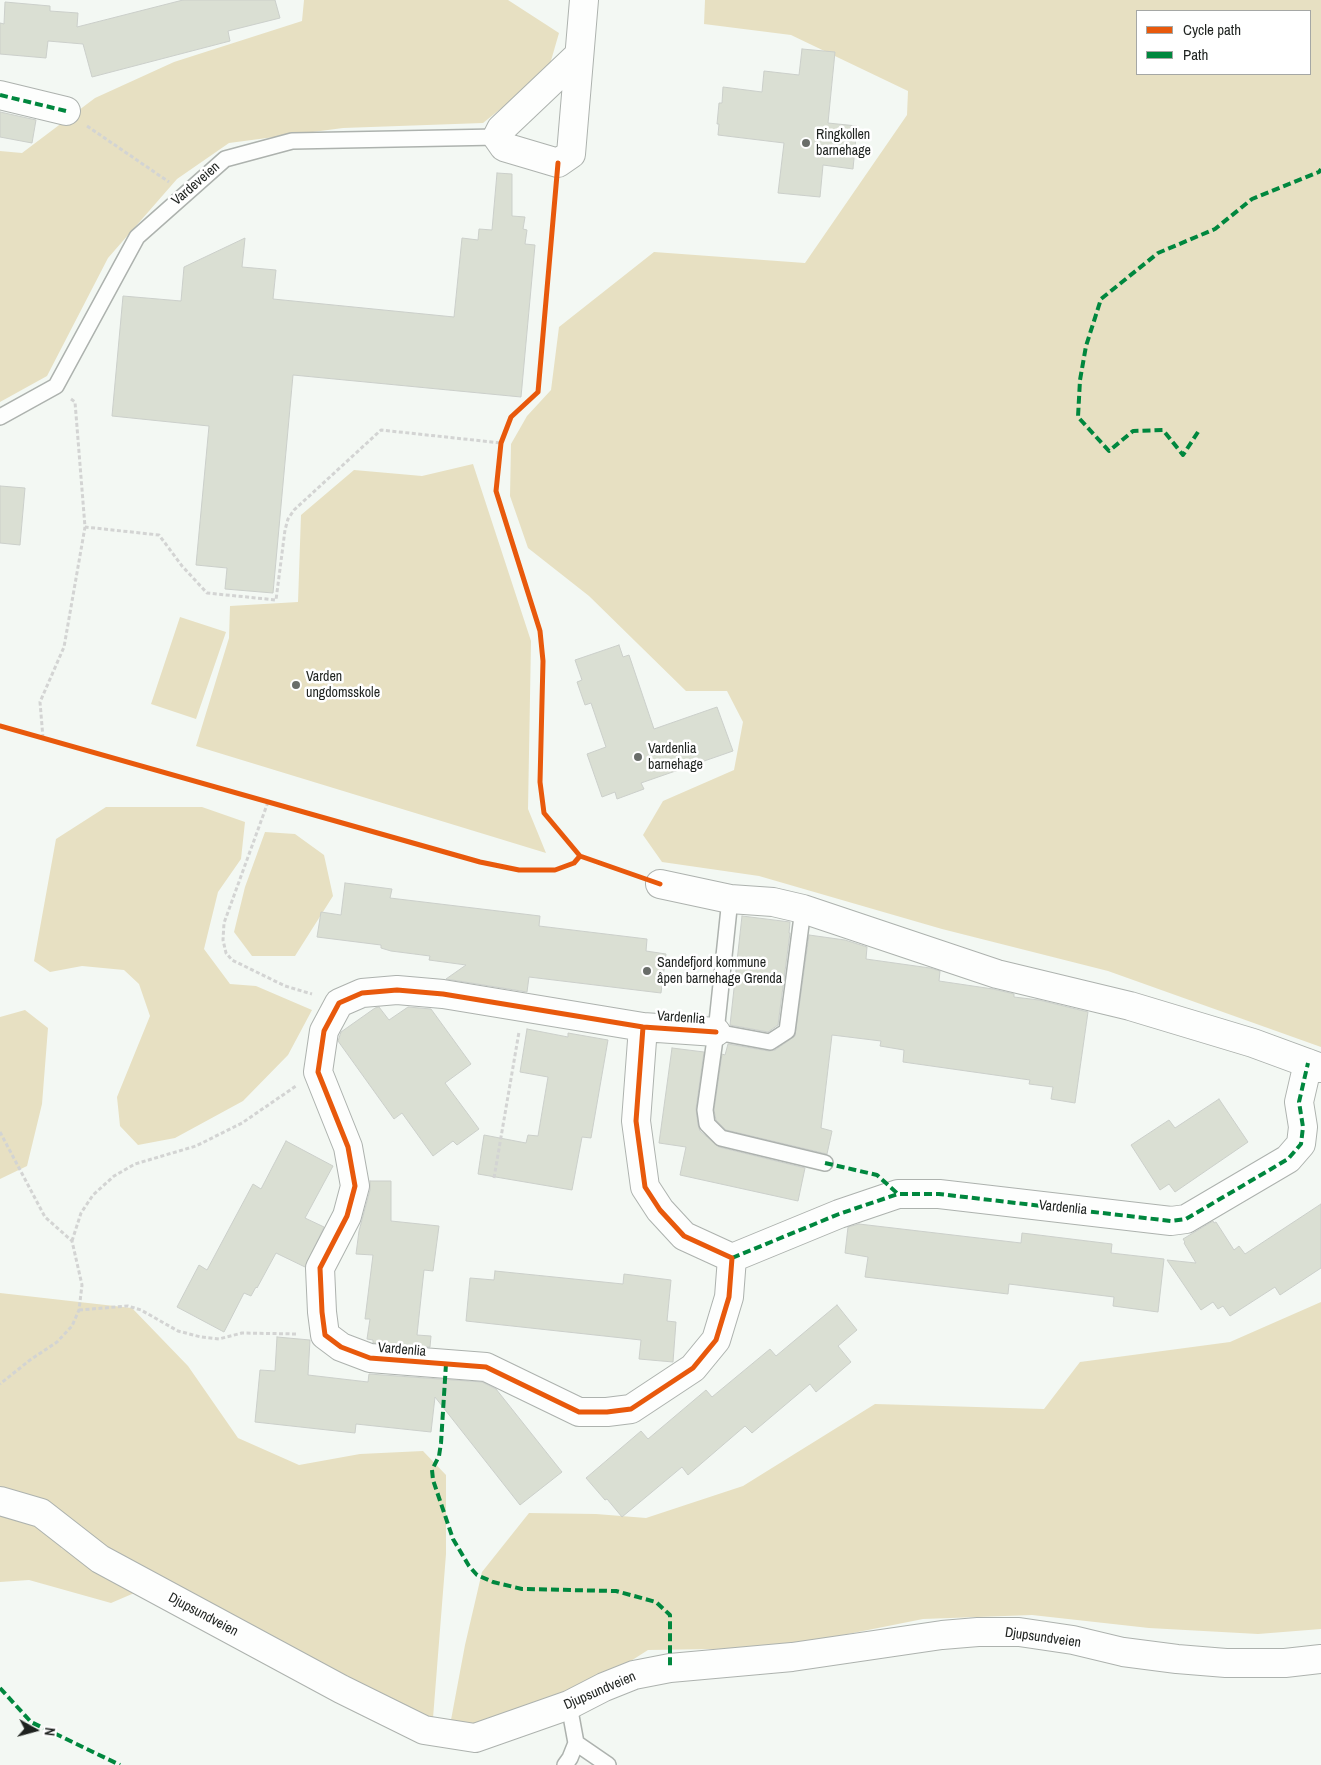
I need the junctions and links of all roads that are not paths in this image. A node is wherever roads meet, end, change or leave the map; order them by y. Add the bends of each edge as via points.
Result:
1 (584, 0) edge
2 (579, 55) junction
3 (0, 95) edge
4 (66, 111) road end
5 (497, 137) junction
6 (0, 417) edge
7 (660, 884) dead end
8 (730, 899) junction
9 (803, 909) junction
10 (643, 1027) junction
11 (716, 1032) junction
12 (1314, 1065) edge
13 (824, 1163) dead end
14 (732, 1258) junction
15 (0, 1501) edge
16 (1321, 1659) edge
17 (569, 1705) junction
18 (576, 1743) junction
19 (565, 1765) edge
20 (608, 1765) edge

1 - 2 street
2 - 5 street via 501,129
2 - 5 street via 571,154 558,163 504,147
3 - 4 street
5 - 6 lane, Vardeveien via 292,141 225,159 137,237 56,386
7 - 8 street, Vardenlia
8 - 9 street, Vardenlia via 773,902
8 - 11 lane, Vardenlia
9 - 11 lane, Vardenlia via 788,1032 770,1042
9 - 12 street, Vardenlia via 997,974 1147,1011
10 - 11 street, Vardenlia
10 - 14 street, Vardenlia via 636,1121 645,1187 660,1210 684,1236
10 - 14 street, Vardenlia via 443,994 397,990 362,993 339,1003 324,1031 318,1072 348,1147 355,1186 347,1216 320,1268 325,1335 341,1347 370,1358 486,1367 579,1412 631,1409 693,1368 716,1340 729,1297
11 - 13 lane, Vardenlia via 705,1110 707,1124 721,1138
12 - 14 street, Vardenlia via 1299,1102 1303,1127 1301,1144 1288,1159 1186,1219 1170,1221 939,1194 898,1194 839,1214
15 - 17 street, Djupsundveien via 41,1513 100,1559 424,1730 475,1738
16 - 17 street, Djupsundveien via 1285,1662 1177,1659 1019,1632 978,1632 792,1657 670,1668 634,1675
17 - 18 lane
18 - 19 lane
18 - 20 lane

